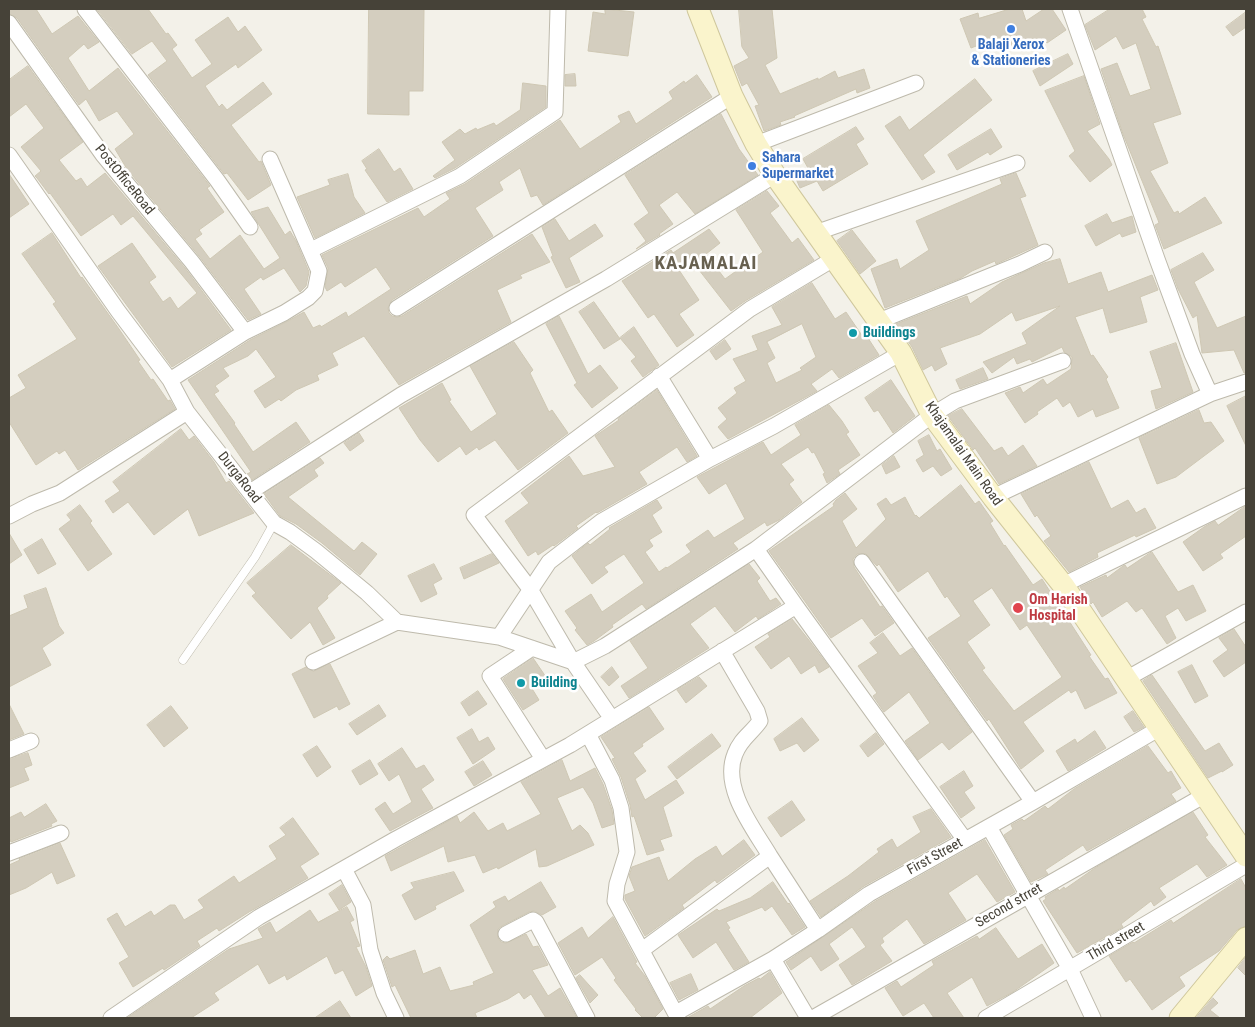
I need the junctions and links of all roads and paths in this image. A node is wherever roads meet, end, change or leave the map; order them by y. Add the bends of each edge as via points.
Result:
1 (85, 9) edge
2 (558, 9) edge
3 (698, 9) edge
4 (1070, 9) edge
5 (9, 23) edge
6 (916, 83) dead end
7 (732, 96) junction
8 (756, 144) junction
9 (9, 155) edge
10 (270, 159) dead end
11 (1016, 163) dead end
12 (775, 175) junction
13 (250, 228) dead end
14 (815, 233) junction
15 (311, 250) junction
16 (1045, 252) dead end
17 (835, 258) junction
18 (397, 308) dead end
19 (879, 321) junction
20 (245, 332) junction
21 (901, 353) junction
22 (1063, 362) dead end
23 (659, 376) junction
24 (170, 380) junction
25 (1246, 382) edge
26 (1210, 394) junction
27 (186, 412) junction
28 (932, 415) junction
29 (710, 458) junction
30 (250, 492) junction
31 (1246, 496) edge
32 (993, 497) junction
33 (32, 504) junction
34 (9, 505) edge
35 (9, 516) edge
36 (274, 523) junction
37 (756, 548) junction
38 (862, 562) dead end
39 (1063, 585) junction
40 (530, 589) junction
41 (796, 606) junction
42 (1246, 612) edge
43 (397, 622) junction
44 (499, 637) junction
45 (532, 648) junction
46 (722, 651) junction
47 (183, 660) dead end
48 (314, 662) dead end
49 (573, 662) junction
50 (1126, 679) junction
51 (612, 719) junction
52 (1160, 728) junction
53 (588, 734) junction
54 (31, 741) dead end
55 (9, 750) edge
56 (544, 759) junction
57 (1205, 795) junction
58 (1033, 802) junction
59 (989, 827) junction
60 (61, 833) dead end
61 (965, 840) junction
62 (9, 854) edge
63 (770, 856) junction
64 (1246, 856) edge
65 (1246, 866) edge
66 (344, 869) junction
67 (1028, 896) junction
68 (818, 930) junction
69 (506, 934) dead end
70 (1246, 938) edge
71 (642, 950) junction
72 (773, 959) junction
73 (1070, 969) junction
74 (677, 1015) edge
75 (111, 1018) edge
76 (396, 1018) edge
77 (586, 1018) edge
78 (808, 1018) edge
79 (813, 1018) edge
80 (986, 1018) edge
81 (1093, 1018) edge
82 (1180, 1018) edge

1 - 13 street via 217,180
2 - 15 street via 555,112 460,176
3 - 7 main road, Khajamalai Main Road
4 - 26 street via 1157,259
5 - 20 street, PostOfficeRoad via 102,155 192,262
6 - 8 street
7 - 8 main road, Khajamalai Main Road
7 - 18 street
8 - 12 main road, Khajamalai Main Road
9 - 24 street, DurgaRoad
10 - 15 street
11 - 14 street
12 - 14 main road, Khajamalai Main Road
12 - 30 street via 606,279 401,395
14 - 17 main road, Khajamalai Main Road
15 - 20 street via 319,271 315,291 284,313
16 - 19 street
17 - 19 main road, Khajamalai Main Road
17 - 23 street via 750,309
19 - 21 main road, Khajamalai Main Road
20 - 24 street
21 - 28 main road, Khajamalai Main Road
21 - 29 street via 774,426
22 - 28 street via 955,401
23 - 29 street
23 - 40 street via 474,515
24 - 27 street, DurgaRoad
25 - 26 street
26 - 32 street
27 - 30 street, DurgaRoad
27 - 33 street via 60,493
28 - 32 main road, Khajamalai Main Road
28 - 37 street
29 - 40 street via 602,521 549,562
30 - 36 street, DurgaRoad
31 - 39 street
32 - 39 main road, Khajamalai Main Road
33 - 34 street
33 - 35 street
36 - 43 street, DurgaRoad via 316,551
36 - 47 lane via 255,557
37 - 41 street
37 - 49 street via 605,646
38 - 58 street
39 - 50 main road, Khajamalai Main Road
40 - 44 street
40 - 49 street
41 - 46 street
41 - 61 street
42 - 50 street
43 - 44 street
43 - 48 street
44 - 45 street
45 - 49 street
45 - 56 street via 490,676
46 - 51 street
46 - 63 street via 760,721 744,738 734,756 731,780 739,804
49 - 51 street
50 - 52 main road, Khajamalai Main Road
51 - 53 street
52 - 57 main road, Khajamalai Main Road
52 - 58 street, First Street
53 - 56 street
53 - 71 street via 612,780 621,808 627,852 615,901
54 - 55 street
56 - 66 street
57 - 64 main road, Khajamalai Main Road
57 - 67 street, Second strret
58 - 59 street, First Street
59 - 61 street, First Street
59 - 67 street
60 - 62 street
61 - 68 street, First Street via 870,894
63 - 68 street
63 - 71 street
65 - 73 street, Third street
66 - 75 street via 259,917
66 - 76 street via 362,905 370,950
67 - 73 street
67 - 79 street, Second strret
68 - 72 street, First Street
69 - 77 street via 533,920 536,922
70 - 82 main road
71 - 74 street
72 - 74 street, First Street
72 - 78 street
73 - 80 street, Third street
73 - 81 street

